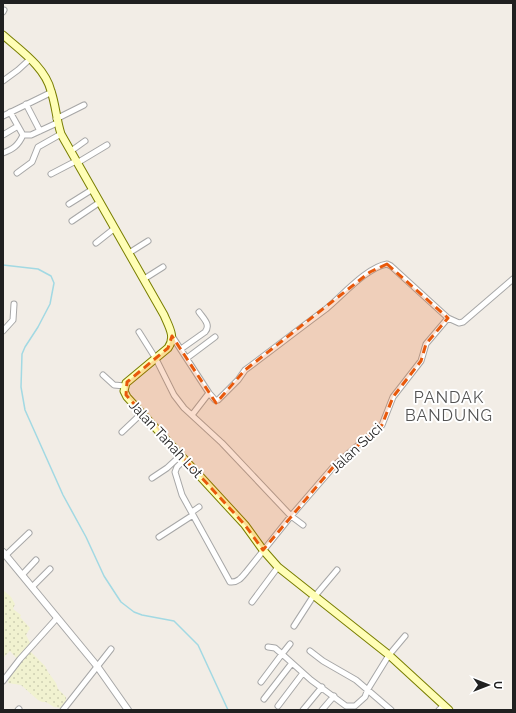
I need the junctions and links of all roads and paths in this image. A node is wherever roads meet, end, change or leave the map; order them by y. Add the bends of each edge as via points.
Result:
1 (3, 35) edge
2 (30, 59) junction
3 (3, 81) edge
4 (52, 92) junction
5 (26, 104) junction
6 (84, 105) dead end
7 (10, 112) junction
8 (3, 116) edge
9 (57, 121) junction
10 (18, 126) junction
11 (40, 131) junction
12 (61, 134) junction
13 (3, 135) edge
14 (23, 135) junction
15 (85, 142) dead end
16 (107, 144) dead end
17 (71, 151) junction
18 (3, 153) edge
19 (77, 162) junction
20 (17, 173) dead end
21 (51, 174) dead end
22 (93, 189) junction
23 (100, 202) junction
24 (69, 204) dead end
25 (72, 221) dead end
26 (115, 228) junction
27 (148, 242) dead end
28 (96, 243) dead end
29 (129, 253) junction
30 (163, 267) dead end
31 (144, 279) junction
32 (513, 279) edge
33 (14, 304) dead end
34 (199, 312) dead end
35 (448, 318) junction
36 (3, 331) edge
37 (139, 332) dead end
38 (172, 336) junction
39 (215, 337) dead end
40 (181, 349) junction
41 (187, 358) junction
42 (156, 359) junction
43 (103, 375) dead end
44 (125, 386) junction
45 (209, 393) junction
46 (142, 414) junction
47 (192, 415) junction
48 (122, 432) dead end
49 (183, 457) junction
50 (152, 478) dead end
51 (199, 507) dead end
52 (193, 514) junction
53 (291, 516) junction
54 (303, 525) dead end
55 (29, 534) dead end
56 (159, 537) dead end
57 (263, 550) junction
58 (4, 556) edge
59 (36, 560) dead end
60 (278, 567) junction
61 (50, 570) dead end
62 (337, 570) dead end
63 (22, 575) junction
64 (32, 587) junction
65 (314, 596) junction
66 (252, 602) dead end
67 (57, 618) junction
68 (294, 626) dead end
69 (405, 636) dead end
70 (290, 644) dead end
71 (268, 648) dead end
72 (111, 649) dead end
73 (310, 651) dead end
74 (282, 654) junction
75 (389, 655) junction
76 (292, 663) junction
77 (95, 668) junction
78 (303, 674) junction
79 (3, 681) edge
80 (261, 682) dead end
81 (322, 687) junction
82 (368, 689) junction
83 (334, 696) junction
84 (264, 699) dead end
85 (278, 706) dead end
86 (344, 708) edge
87 (444, 708) edge
88 (63, 710) edge
89 (128, 710) edge
90 (303, 710) edge
91 (322, 710) edge
92 (391, 710) edge

1 - 2 main road
2 - 3 street
2 - 4 main road via 39,68
4 - 5 street
4 - 9 main road
5 - 7 street
5 - 11 street
6 - 9 street
7 - 8 street
7 - 10 street
9 - 11 street
9 - 12 main road
10 - 13 street
10 - 14 street
11 - 14 street
12 - 17 main road
12 - 20 street via 38,147 32,162
14 - 18 street via 15,148
15 - 17 street
16 - 19 street
17 - 19 main road
19 - 21 street
19 - 22 main road
22 - 23 main road
22 - 24 street
23 - 25 street
23 - 26 main road
26 - 28 street
26 - 29 main road
27 - 29 street
29 - 31 main road
30 - 31 street
31 - 38 main road via 164,315
32 - 35 street via 463,322 455,322
33 - 36 street via 13,320
34 - 40 street via 208,329
35 - 45 street via 387,264 370,272 245,370 218,400
35 - 53 street, Jalan Suci via 426,344 420,361 393,397 382,425 335,465
37 - 42 street
38 - 40 street
38 - 42 main road, Jalan Tanah Lot via 171,344
39 - 41 street
40 - 41 street
41 - 45 street
42 - 44 main road, Jalan Tanah Lot
42 - 47 street via 174,395
43 - 44 street via 114,385
44 - 46 main road, Jalan Tanah Lot via 126,395
45 - 47 street
46 - 48 street
46 - 49 main road, Jalan Tanah Lot
47 - 53 street
49 - 50 street
49 - 52 street via 175,472 182,495
49 - 57 main road, Jalan Tanah Lot via 245,525
51 - 52 street
52 - 56 street
52 - 57 street, Jalan Suci via 230,582 239,580
53 - 54 street
53 - 57 street, Jalan Suci
55 - 58 street
57 - 60 main road, Jalan Tanah Lot
58 - 63 street
59 - 63 street
60 - 65 main road, Jalan Tanah Lot
60 - 66 street
61 - 64 street
62 - 65 street
63 - 64 street
64 - 67 street
65 - 68 street
65 - 75 main road, Jalan Tanah Lot
67 - 77 street
67 - 79 street
69 - 75 street
70 - 74 street
71 - 74 street via 275,648
72 - 77 street
73 - 82 street
74 - 76 street
74 - 80 street
75 - 82 street
75 - 87 main road, Jalan Tanah Lot
76 - 78 street
76 - 84 street
77 - 88 street
77 - 89 street
78 - 81 street
78 - 85 street
81 - 83 street
81 - 90 street
82 - 86 street via 365,698 356,706
82 - 92 street
83 - 86 street
83 - 91 street

